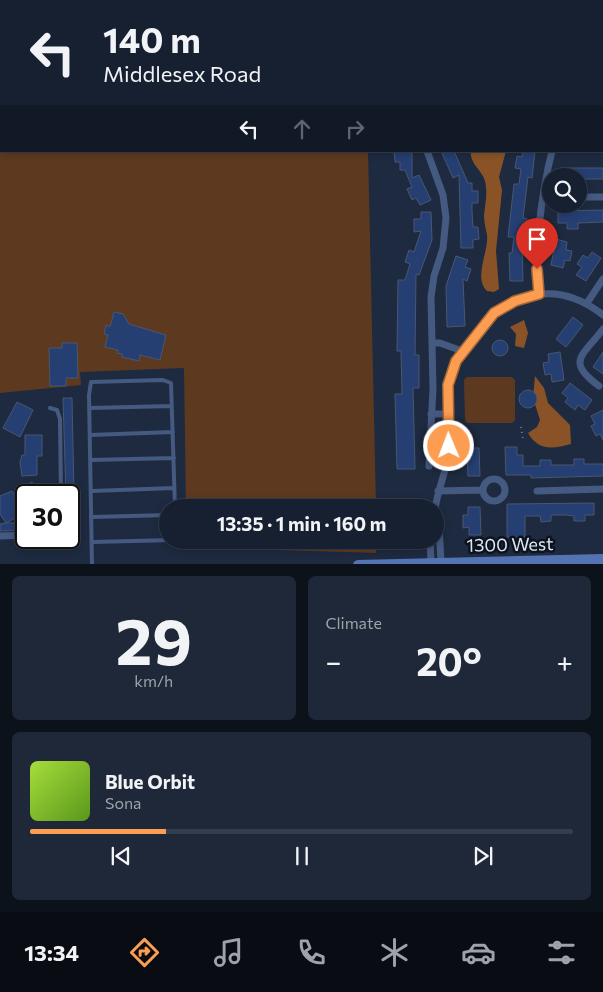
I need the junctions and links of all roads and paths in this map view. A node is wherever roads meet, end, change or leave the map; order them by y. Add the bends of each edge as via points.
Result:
1 (427, 152) edge
2 (552, 152) edge
3 (550, 168) edge
4 (587, 197) edge
5 (603, 197) edge
6 (545, 213) edge
7 (603, 279) edge
8 (539, 294) junction
9 (587, 303) junction
10 (603, 315) edge
11 (603, 330) edge
12 (432, 343) junction
13 (462, 351) junction
14 (599, 386) dead end
15 (172, 406) junction
16 (50, 408) dead end
17 (89, 408) junction
18 (431, 414) junction
19 (448, 414) junction
20 (521, 427) dead end
21 (173, 432) junction
22 (90, 434) junction
23 (523, 439) dead end
24 (174, 458) junction
25 (91, 460) junction
26 (428, 466) dead end
27 (62, 484) edge
28 (174, 488) junction
29 (603, 489) edge
30 (482, 490) junction
31 (92, 491) junction
32 (438, 491) junction
33 (537, 491) dead end
34 (175, 499) edge
35 (437, 499) edge
36 (159, 515) edge
37 (92, 517) junction
38 (15, 535) edge
39 (0, 536) edge
40 (159, 540) edge
41 (93, 542) junction
42 (432, 549) edge
43 (437, 549) edge
44 (603, 559) edge
45 (436, 562) junction
46 (92, 564) edge
47 (358, 564) edge

1 - 12 street via 444,195 446,218 444,248 431,292
2 - 3 street
4 - 5 street
6 - 8 street via 537,260
7 - 9 street
8 - 9 street
8 - 13 street via 515,301 494,313
9 - 10 street
11 - 14 street via 581,356 579,364 584,375
12 - 13 street
12 - 18 street
13 - 19 street via 450,376
15 - 17 lane
15 - 17 lane via 167,381 95,381 89,384
15 - 21 lane
16 - 27 lane via 56,410 60,419
17 - 22 lane
18 - 19 street
18 - 26 street
19 - 32 street via 448,454
20 - 23 path
21 - 22 lane
21 - 24 lane
22 - 25 lane
24 - 25 lane
24 - 28 lane
25 - 31 lane
28 - 31 lane
28 - 34 lane
29 - 33 street
30 - 30 street via 484,484 493,479 502,484 506,492 499,500 492,501
30 - 32 street
31 - 37 lane
32 - 35 street
36 - 37 lane
37 - 41 lane
38 - 39 street
40 - 41 lane
41 - 46 lane
42 - 45 street
43 - 45 street
44 - 45 street, 1300 West
45 - 47 street, 1300 West

